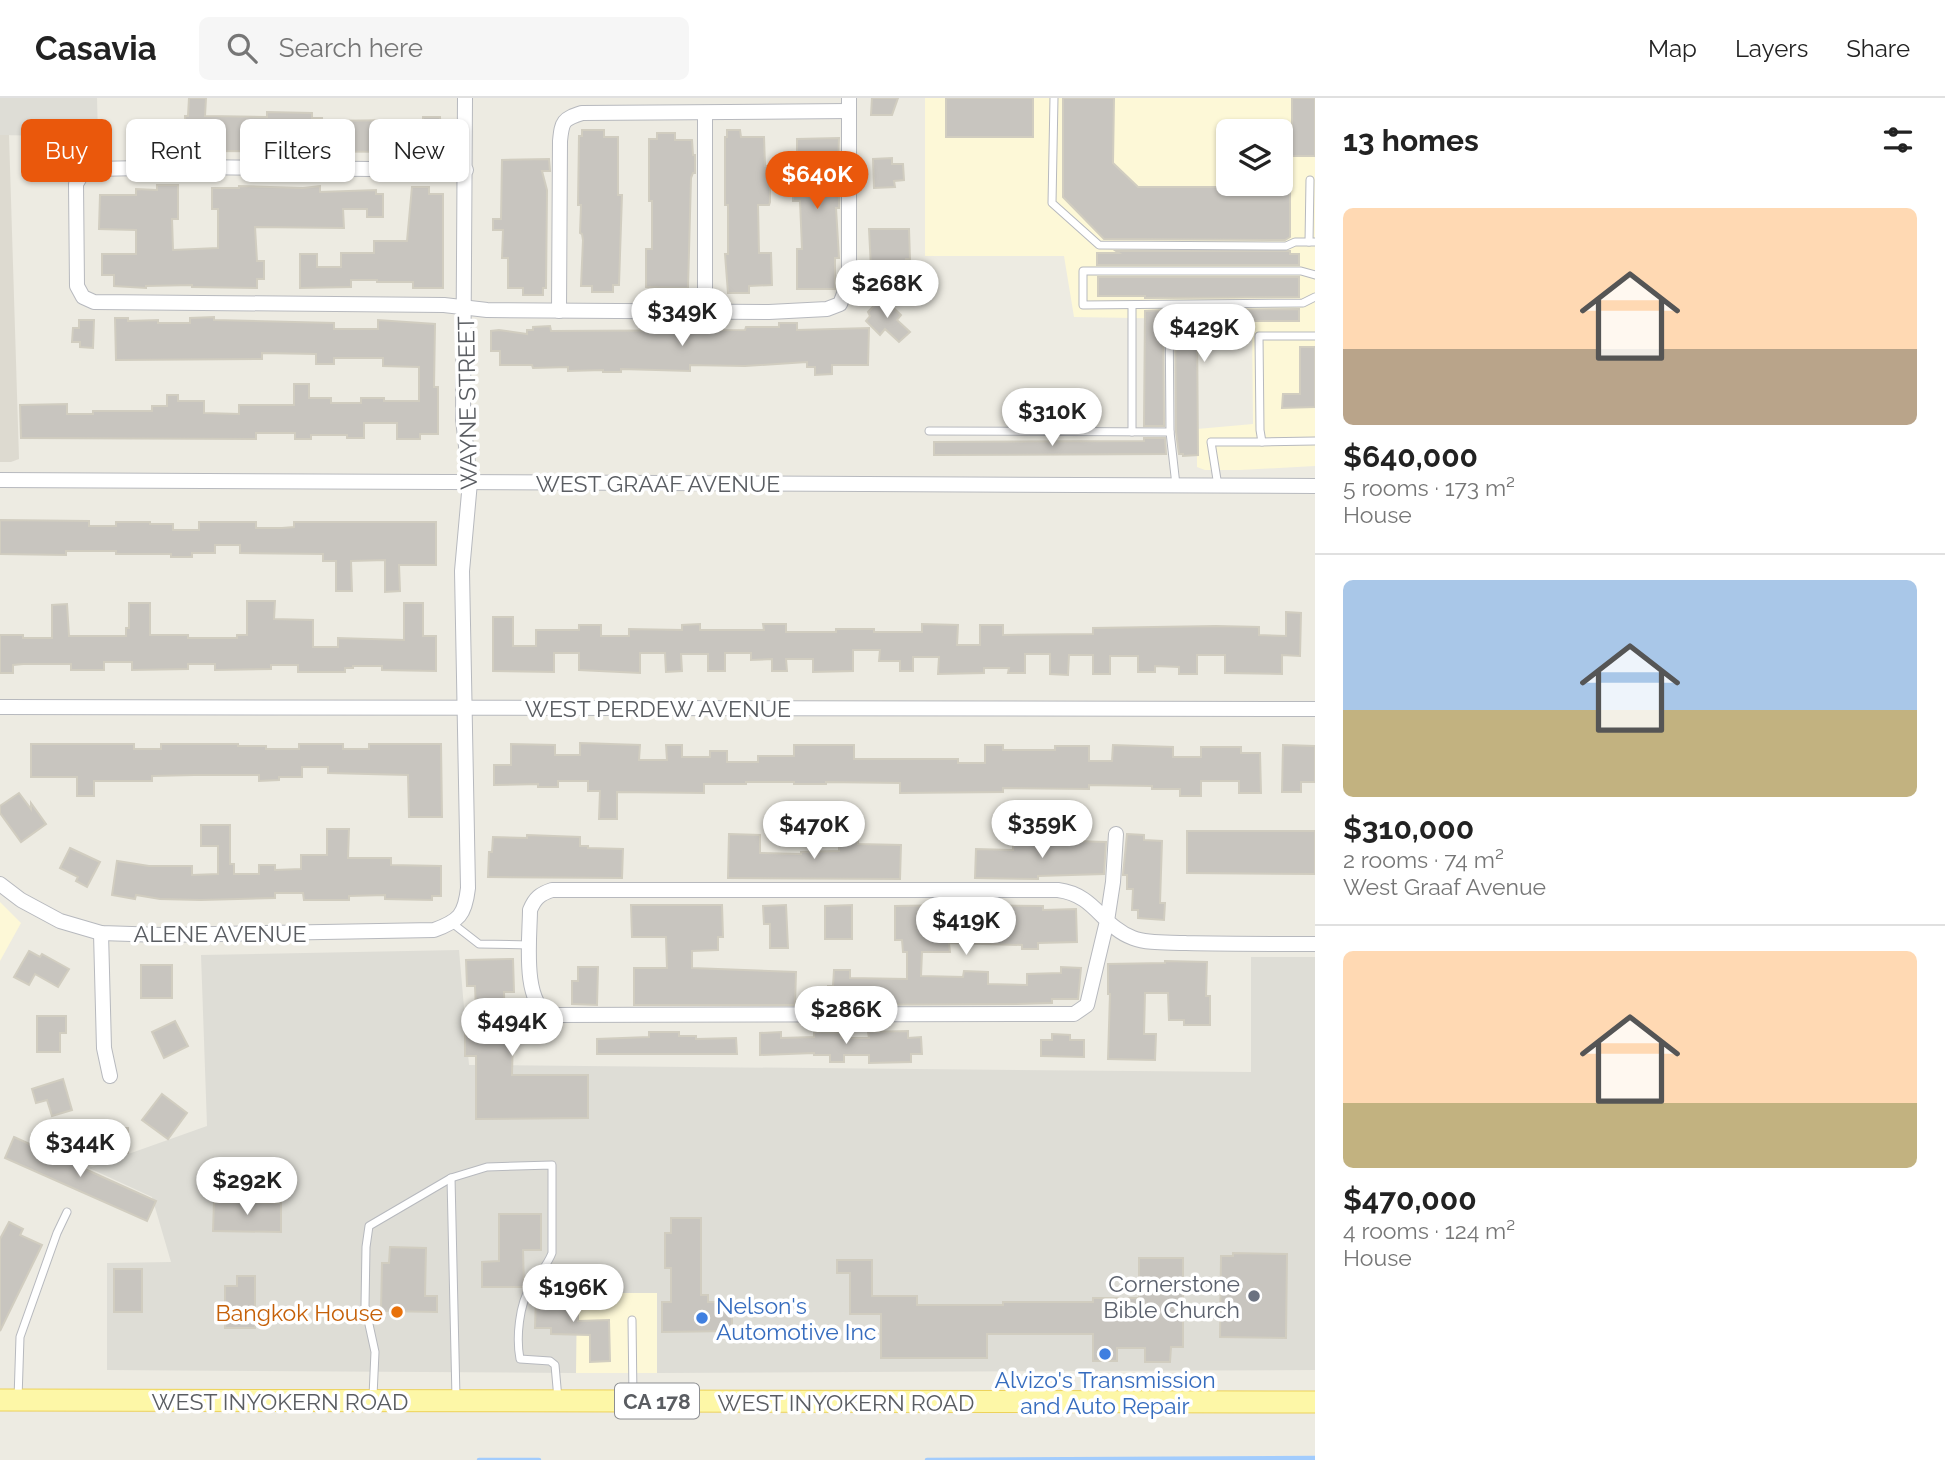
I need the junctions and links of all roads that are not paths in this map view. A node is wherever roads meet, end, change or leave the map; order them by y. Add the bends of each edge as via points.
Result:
1 (465, 98) edge
2 (1054, 98) edge
3 (849, 105) edge
4 (705, 113) junction
5 (465, 119) edge
6 (369, 169) edge
7 (1310, 180) dead end
8 (466, 182) edge
9 (1312, 242) edge
10 (1315, 275) edge
11 (1315, 297) edge
12 (1169, 305) junction
13 (1132, 306) junction
14 (465, 308) junction
15 (559, 311) junction
16 (705, 311) junction
17 (1315, 336) edge
18 (929, 431) dead end
19 (1132, 432) junction
20 (1170, 432) junction
21 (1315, 441) edge
22 (1262, 442) junction
23 (0, 480) edge
24 (470, 482) junction
25 (1176, 485) junction
26 (1218, 486) junction
27 (1315, 486) edge
28 (0, 707) edge
29 (465, 708) junction
30 (1315, 709) edge
31 (1116, 834) dead end
32 (0, 884) edge
33 (1107, 921) junction
34 (452, 923) junction
35 (101, 933) junction
36 (1315, 944) edge
37 (530, 945) junction
38 (110, 1076) dead end
39 (451, 1178) junction
40 (67, 1212) dead end
41 (632, 1320) dead end
42 (9, 1400) edge
43 (373, 1401) junction
44 (457, 1401) junction
45 (558, 1401) junction
46 (633, 1401) junction
47 (1315, 1402) edge

1 - 5 street, WAYNE STREET
2 - 9 lane via 1052,203 1099,245 1286,246
3 - 4 street
3 - 16 street via 849,281 841,304 769,313
4 - 15 street via 582,113 562,124
4 - 16 street
6 - 14 street via 189,167 95,169 82,174 76,184 77,286 83,297 94,302
7 - 9 lane
8 - 14 street, WAYNE STREET
10 - 13 lane via 1301,271 1083,271 1083,305
11 - 12 lane via 1303,303
12 - 13 lane
12 - 20 lane
13 - 19 lane
14 - 15 street
14 - 24 street, WAYNE STREET via 463,419
15 - 16 street
17 - 22 lane via 1259,336
18 - 19 lane
19 - 20 lane
20 - 25 lane
21 - 22 lane
22 - 26 lane via 1212,442
23 - 24 street, WEST GRAAF AVENUE
24 - 25 street, WEST GRAAF AVENUE
24 - 29 street, WAYNE STREET via 462,571
25 - 26 street, WEST GRAAF AVENUE
26 - 27 street, WEST GRAAF AVENUE
28 - 29 street, WEST PERDEW AVENUE
29 - 30 street, WEST PERDEW AVENUE
29 - 34 street, WAYNE STREET via 468,888 464,911
31 - 33 street
32 - 35 street, ALENE AVENUE via 60,921
33 - 36 street via 1123,933 1148,941
33 - 37 street via 1087,899 1058,890 552,890 534,900 530,910
33 - 37 street via 1087,1005 1064,1016 551,1015 533,998
34 - 35 street, ALENE AVENUE via 434,930
34 - 37 lane via 479,944
35 - 38 street via 104,1048
39 - 43 lane via 369,1226 365,1306 375,1352
39 - 44 lane
39 - 45 lane via 487,1167 552,1165 552,1253 525,1298 519,1354 520,1359 555,1365
40 - 42 lane via 20,1336
41 - 46 lane
42 - 43 main road, WEST INYOKERN ROAD / CA 178
43 - 44 main road, WEST INYOKERN ROAD / CA 178
44 - 45 main road, WEST INYOKERN ROAD / CA 178
45 - 46 main road, WEST INYOKERN ROAD / CA 178
46 - 47 main road, WEST INYOKERN ROAD / CA 178

